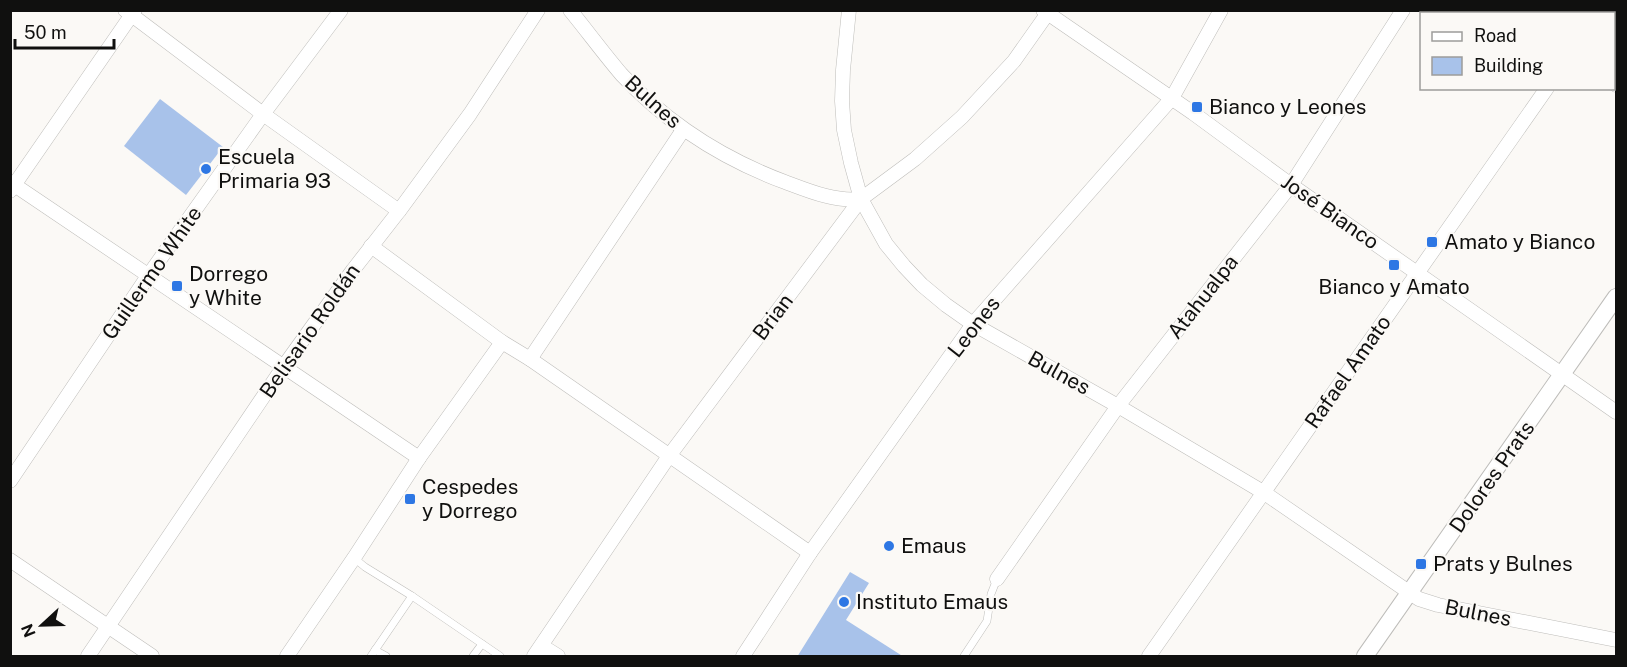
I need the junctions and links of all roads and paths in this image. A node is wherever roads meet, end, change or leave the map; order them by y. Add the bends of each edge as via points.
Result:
1 (341, 10) edge
2 (538, 10) edge
3 (570, 10) edge
4 (849, 10) edge
5 (1221, 10) edge
6 (1402, 10) edge
7 (130, 12) edge
8 (1047, 12) edge
9 (1546, 90) edge
10 (1172, 98) junction
11 (263, 114) junction
12 (683, 130) junction
13 (1291, 185) junction
14 (12, 186) edge
15 (861, 199) junction
16 (399, 211) junction
17 (371, 246) junction
18 (1418, 273) junction
19 (148, 276) junction
20 (1617, 297) edge
21 (973, 324) junction
22 (502, 342) junction
23 (530, 359) junction
24 (284, 366) junction
25 (1562, 375) junction
26 (1118, 406) junction
27 (1617, 412) edge
28 (669, 456) junction
29 (419, 458) junction
30 (10, 481) edge
31 (1263, 492) junction
32 (810, 553) junction
33 (354, 558) junction
34 (10, 560) edge
35 (997, 579) joint
36 (1410, 594) junction
37 (412, 596) junction
38 (108, 626) junction
39 (1617, 640) edge
40 (482, 644) junction
41 (538, 651) edge
42 (373, 653) edge
43 (88, 657) edge
44 (152, 657) edge
45 (287, 657) edge
46 (386, 657) edge
47 (473, 657) edge
48 (500, 657) edge
49 (558, 657) edge
50 (743, 657) edge
51 (964, 657) edge
52 (1149, 657) edge
53 (1365, 657) edge

1 - 11 street, Guillermo White
2 - 16 street, Belisario Roldán via 470,114
3 - 12 street, Bulnes via 623,76
4 - 15 street via 842,101
5 - 10 street, Leones
6 - 13 street, Atahualpa
7 - 11 street
7 - 14 street
8 - 10 street, José Bianco
8 - 15 street, Brian via 1014,61 962,117
9 - 18 street, Rafael Amato
10 - 13 street, José Bianco
10 - 21 street, Leones
11 - 16 street
11 - 19 street, Guillermo White
12 - 15 street, Bulnes via 770,177 839,199
12 - 23 street
13 - 18 street, José Bianco
13 - 26 street, Atahualpa
14 - 19 street
15 - 21 street, Bulnes via 886,244 904,266
15 - 28 street, Brian
16 - 17 street, Belisario Roldán
17 - 22 street
17 - 24 street, Belisario Roldán
18 - 25 street, José Bianco
18 - 31 street, Rafael Amato
19 - 24 street
19 - 30 street, Guillermo White
20 - 25 street, Dolores Prats
21 - 26 street, Bulnes
21 - 32 street, Leones
22 - 23 street
22 - 29 street
23 - 28 street
24 - 29 street
24 - 38 street, Belisario Roldán
25 - 27 street, José Bianco
25 - 36 street, Dolores Prats
26 - 31 street, Bulnes
26 - 35 street, Atahualpa
28 - 32 street
28 - 41 street, Brian
29 - 33 street
31 - 36 street, Bulnes
31 - 52 street, Rafael Amato
32 - 50 street, Leones
33 - 37 lane
33 - 45 street
34 - 38 street
35 - 51 lane via 987,621
36 - 39 street, Bulnes via 1438,605
36 - 53 street, Dolores Prats
37 - 40 lane
37 - 42 lane
38 - 43 street, Belisario Roldán
38 - 44 street
40 - 47 lane
40 - 48 lane
41 - 49 street
42 - 46 lane

